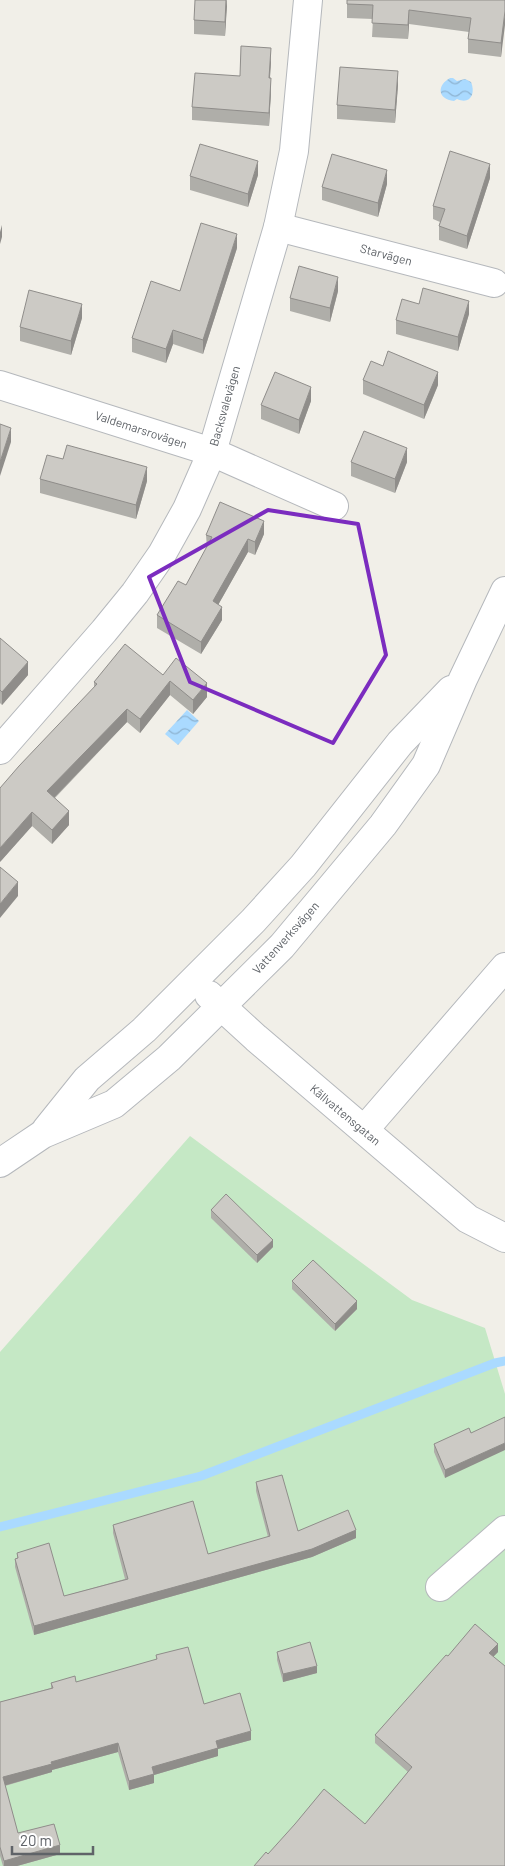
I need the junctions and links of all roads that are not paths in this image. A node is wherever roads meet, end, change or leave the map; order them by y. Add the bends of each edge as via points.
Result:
1 (308, 0) edge
2 (278, 227) junction
3 (494, 284) dead end
4 (0, 386) edge
5 (212, 452) junction
6 (334, 506) dead end
7 (505, 591) edge
8 (462, 678) junction
9 (0, 750) edge
10 (505, 967) edge
11 (194, 980) junction
12 (221, 1007) junction
13 (364, 1130) junction
14 (43, 1134) junction
15 (0, 1163) edge
16 (505, 1238) edge
17 (505, 1530) edge
18 (440, 1587) dead end

1 - 2 street, Backsvalevägen via 294,150
2 - 3 street, Starvägen
2 - 5 street, Backsvalevägen
4 - 5 street, Valdemarsrovägen
5 - 6 street, Valdemarsrovägen
5 - 9 street, Backsvalevägen via 187,509 135,593
7 - 8 street, Vattenverksvägen
8 - 11 street, Vattenverksvägen via 400,743 302,866
8 - 12 street, Vattenverksvägen via 426,765 383,825 282,946
10 - 13 street
11 - 12 street, Källvattensgatan
11 - 14 street, Vattenverksvägen via 144,1030 87,1079
12 - 13 street, Källvattensgatan
12 - 14 street, Vattenverksvägen via 169,1058 114,1104
13 - 16 street, Källvattensgatan via 468,1219
14 - 15 street, Vattenverksvägen
17 - 18 street

